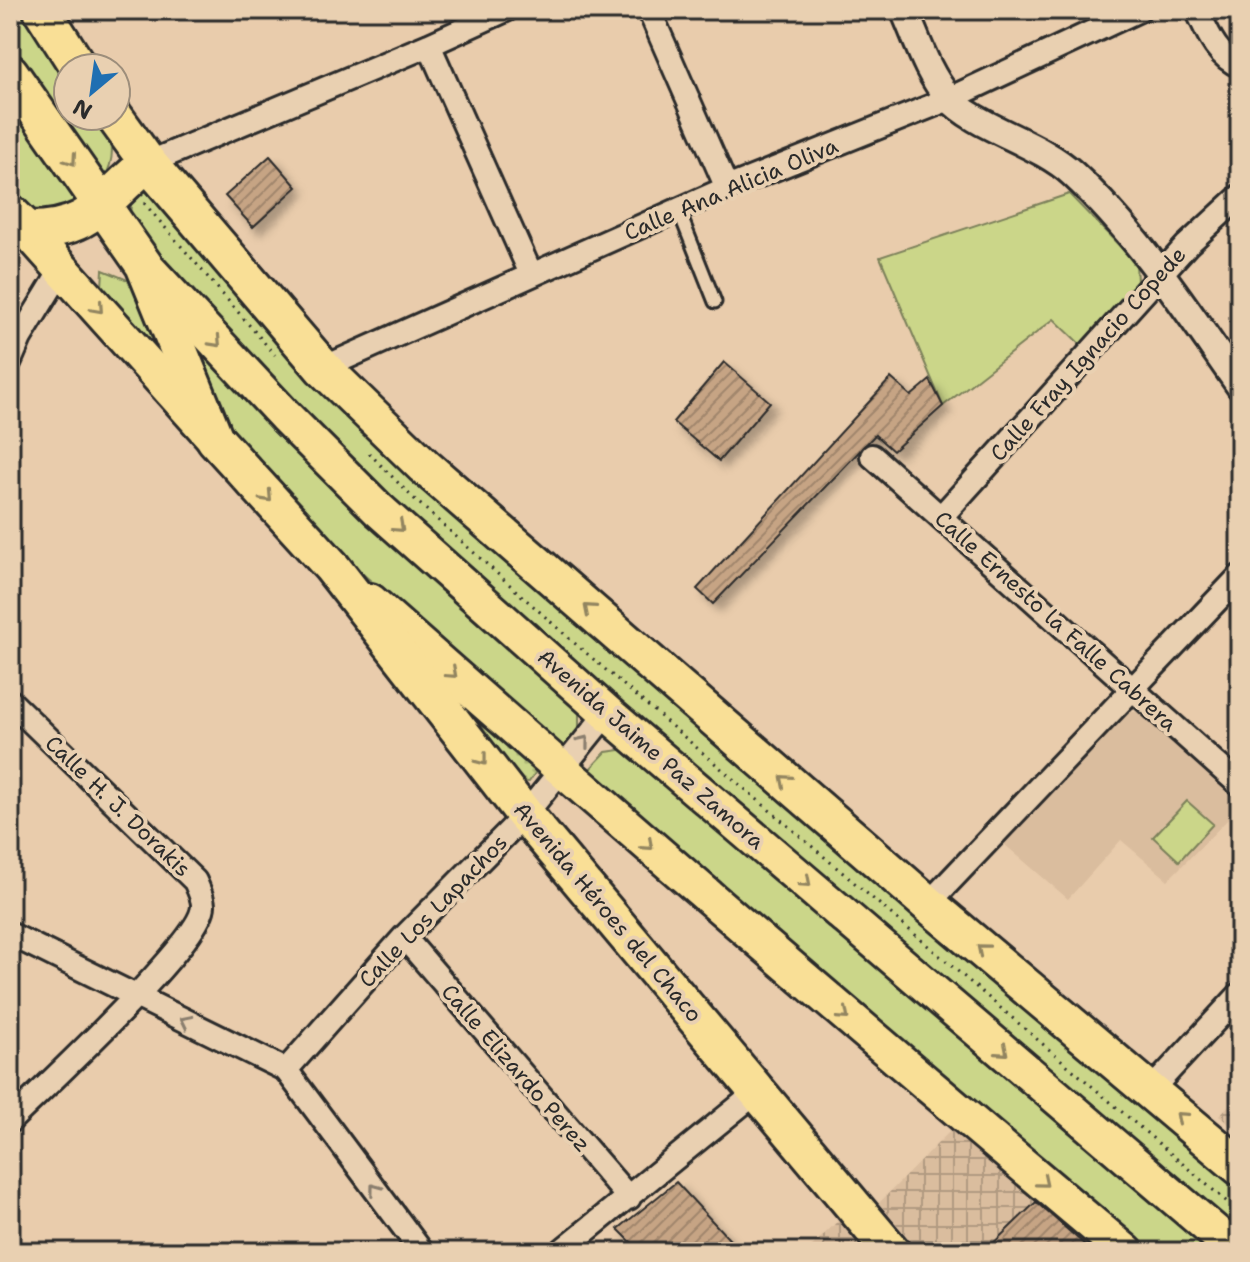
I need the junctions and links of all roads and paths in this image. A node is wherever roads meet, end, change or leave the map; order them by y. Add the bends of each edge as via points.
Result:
1 (42, 10) edge
2 (506, 10) edge
3 (649, 10) edge
4 (904, 10) edge
5 (1139, 10) edge
6 (1197, 10) edge
7 (429, 45) junction
8 (69, 52) edge
9 (1240, 66) edge
10 (10, 73) edge
11 (949, 99) junction
12 (126, 132) edge
13 (148, 163) junction
14 (727, 188) junction
15 (1240, 196) edge
16 (103, 206) junction
17 (678, 209) junction
18 (18, 221) edge
19 (144, 265) junction
20 (62, 269) junction
21 (531, 274) junction
22 (1161, 274) junction
23 (715, 302) dead end
24 (10, 361) edge
25 (323, 368) junction
26 (1240, 386) edge
27 (215, 439) junction
28 (872, 456) dead end
29 (941, 517) junction
30 (331, 566) junction
31 (1240, 576) edge
32 (1133, 689) junction
33 (10, 701) edge
34 (607, 713) junction
35 (561, 770) junction
36 (1240, 785) edge
37 (525, 815) junction
38 (928, 904) junction
39 (10, 934) edge
40 (404, 937) junction
41 (1240, 994) edge
42 (137, 996) junction
43 (286, 1070) junction
44 (758, 1091) junction
45 (1150, 1091) junction
46 (10, 1121) edge
47 (1240, 1167) edge
48 (629, 1198) junction
49 (422, 1252) edge
50 (560, 1252) edge
51 (892, 1252) edge
52 (1126, 1252) edge
53 (1238, 1252) edge

1 - 8 highway
2 - 7 street
3 - 14 street
4 - 11 street
5 - 11 street, Calle Ana Alicia Oliva
6 - 9 street via 1214,45
7 - 13 street
7 - 21 street
10 -> 16 highway, Avenida Jaime Paz Zamora
11 - 14 street, Calle Ana Alicia Oliva
11 - 22 street via 1071,171 1121,222
12 - 13 highway
13 - 16 highway
13 - 25 highway
14 - 17 street, Calle Ana Alicia Oliva
15 - 22 street, Calle Fray Ignacio Copede
16 - 18 highway via 54,230
16 - 19 highway, Avenida Jaime Paz Zamora
17 - 21 street, Calle Ana Alicia Oliva
17 - 23 lane
18 - 20 main road
19 - 27 highway
19 -> 34 main road, Avenida Jaime Paz Zamora via 378,509
20 - 24 street
20 -> 27 main road
21 - 25 street, Calle Ana Alicia Oliva
22 - 26 street
22 - 29 street, Calle Fray Ignacio Copede
38 -> 25 highway via 424,466
27 -> 30 highway
28 - 29 street, Calle Ernesto la Falle Cabrera
29 - 32 street, Calle Ernesto la Falle Cabrera
30 -> 35 main road
30 -> 37 highway, Avenida Héroes del Chaco
31 - 32 street
32 - 36 street, Calle Ernesto la Falle Cabrera
32 - 38 street
33 - 42 street, Calle H. J. Dorakis via 195,881 203,906 195,928
35 -> 34 street, Calle Los Lapachos
34 -> 53 main road, Avenida Jaime Paz Zamora
35 - 37 street, Calle Los Lapachos
35 -> 52 main road
37 - 40 street, Calle Los Lapachos
37 - 44 highway, Avenida Héroes del Chaco
45 -> 38 highway
39 - 42 street
40 - 43 street, Calle Los Lapachos
40 - 48 street, Calle Elizardo Perez
41 - 45 street
43 -> 42 street
42 - 46 street, Calle H. J. Dorakis
49 -> 43 street
44 - 48 street
44 - 51 highway, Avenida Héroes del Chaco
47 -> 45 highway
48 - 50 street

